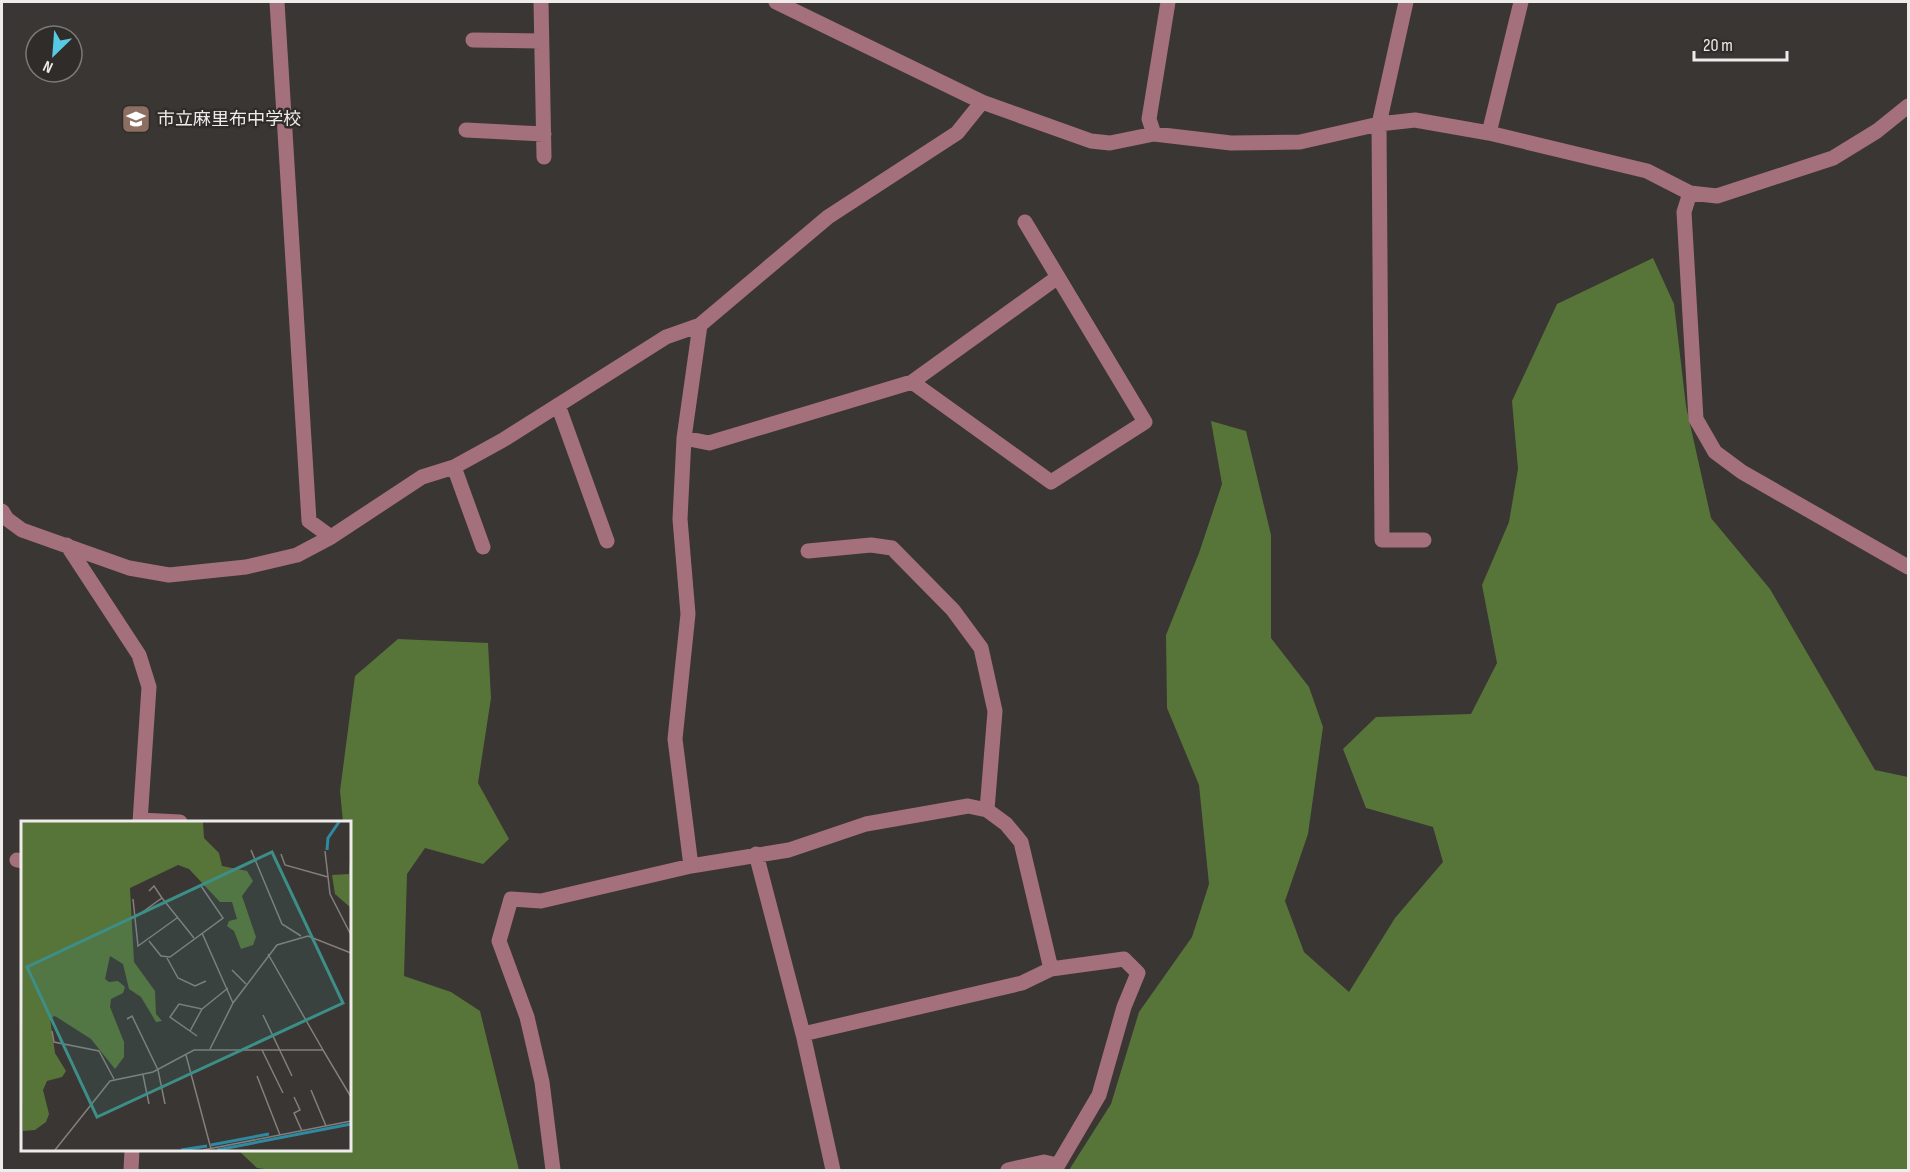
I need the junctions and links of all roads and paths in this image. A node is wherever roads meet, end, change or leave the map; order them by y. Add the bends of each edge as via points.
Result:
1 (277, 2) edge
2 (541, 2) edge
3 (776, 2) edge
4 (1168, 2) edge
5 (1406, 2) edge
6 (1521, 2) edge
7 (473, 40) dead end
8 (541, 41) junction
9 (982, 102) junction
10 (1908, 106) edge
11 (1379, 124) junction
12 (466, 130) dead end
13 (1490, 133) junction
14 (544, 134) junction
15 (1154, 134) junction
16 (544, 157) dead end
17 (1690, 193) junction
18 (1025, 222) dead end
19 (1058, 277) junction
20 (700, 325) junction
21 (912, 382) junction
22 (558, 405) junction
23 (684, 438) junction
24 (454, 467) junction
25 (2, 511) edge
26 (331, 537) junction
27 (1424, 540) dead end
28 (607, 541) dead end
29 (67, 545) junction
30 (483, 546) dead end
31 (808, 551) dead end
32 (1908, 567) edge
33 (987, 810) junction
34 (140, 821) edge
35 (756, 854) junction
36 (691, 866) junction
37 (1051, 969) junction
38 (802, 1034) junction
39 (132, 1151) edge
40 (1056, 1168) edge
41 (131, 1170) edge
42 (553, 1170) edge
43 (833, 1170) edge
44 (1008, 1170) edge

1 - 26 street via 309,521
2 - 8 street
3 - 9 street
4 - 15 street via 1149,119
5 - 11 street
6 - 13 street
7 - 8 street
8 - 14 street
9 - 15 street via 1091,141 1110,143
9 - 20 street via 957,133 828,217
10 - 17 street via 1833,158 1717,196
11 - 13 street via 1415,120
11 - 15 street via 1300,142 1231,142
11 - 27 street via 1382,540
12 - 14 street
13 - 17 street via 1647,171
14 - 16 street
17 - 32 street via 1684,212 1696,419 1715,452 1742,472
18 - 19 street
19 - 21 street
19 - 21 street via 1145,422 1051,482
20 - 22 street via 666,337
20 - 23 street
21 - 23 street via 709,443
22 - 24 street
22 - 28 street
23 - 36 street via 680,519 688,614 675,739
24 - 26 street via 422,477
24 - 30 street
25 - 29 street via 22,530
26 - 29 street via 287,558 246,567 169,575 129,568
29 - 34 street via 139,655 149,687
31 - 33 street via 871,545 892,548 954,610 981,648 995,711
33 - 35 street via 968,806 866,824 789,850
33 - 37 street via 1021,842
35 - 36 street
35 - 38 street
36 - 42 street via 541,901 511,899 499,940 527,1017 540,1071
37 - 38 street via 1022,983
37 - 40 street via 1124,959 1138,973 1099,1095
38 - 43 street
39 - 41 street
40 - 44 street via 1044,1161

